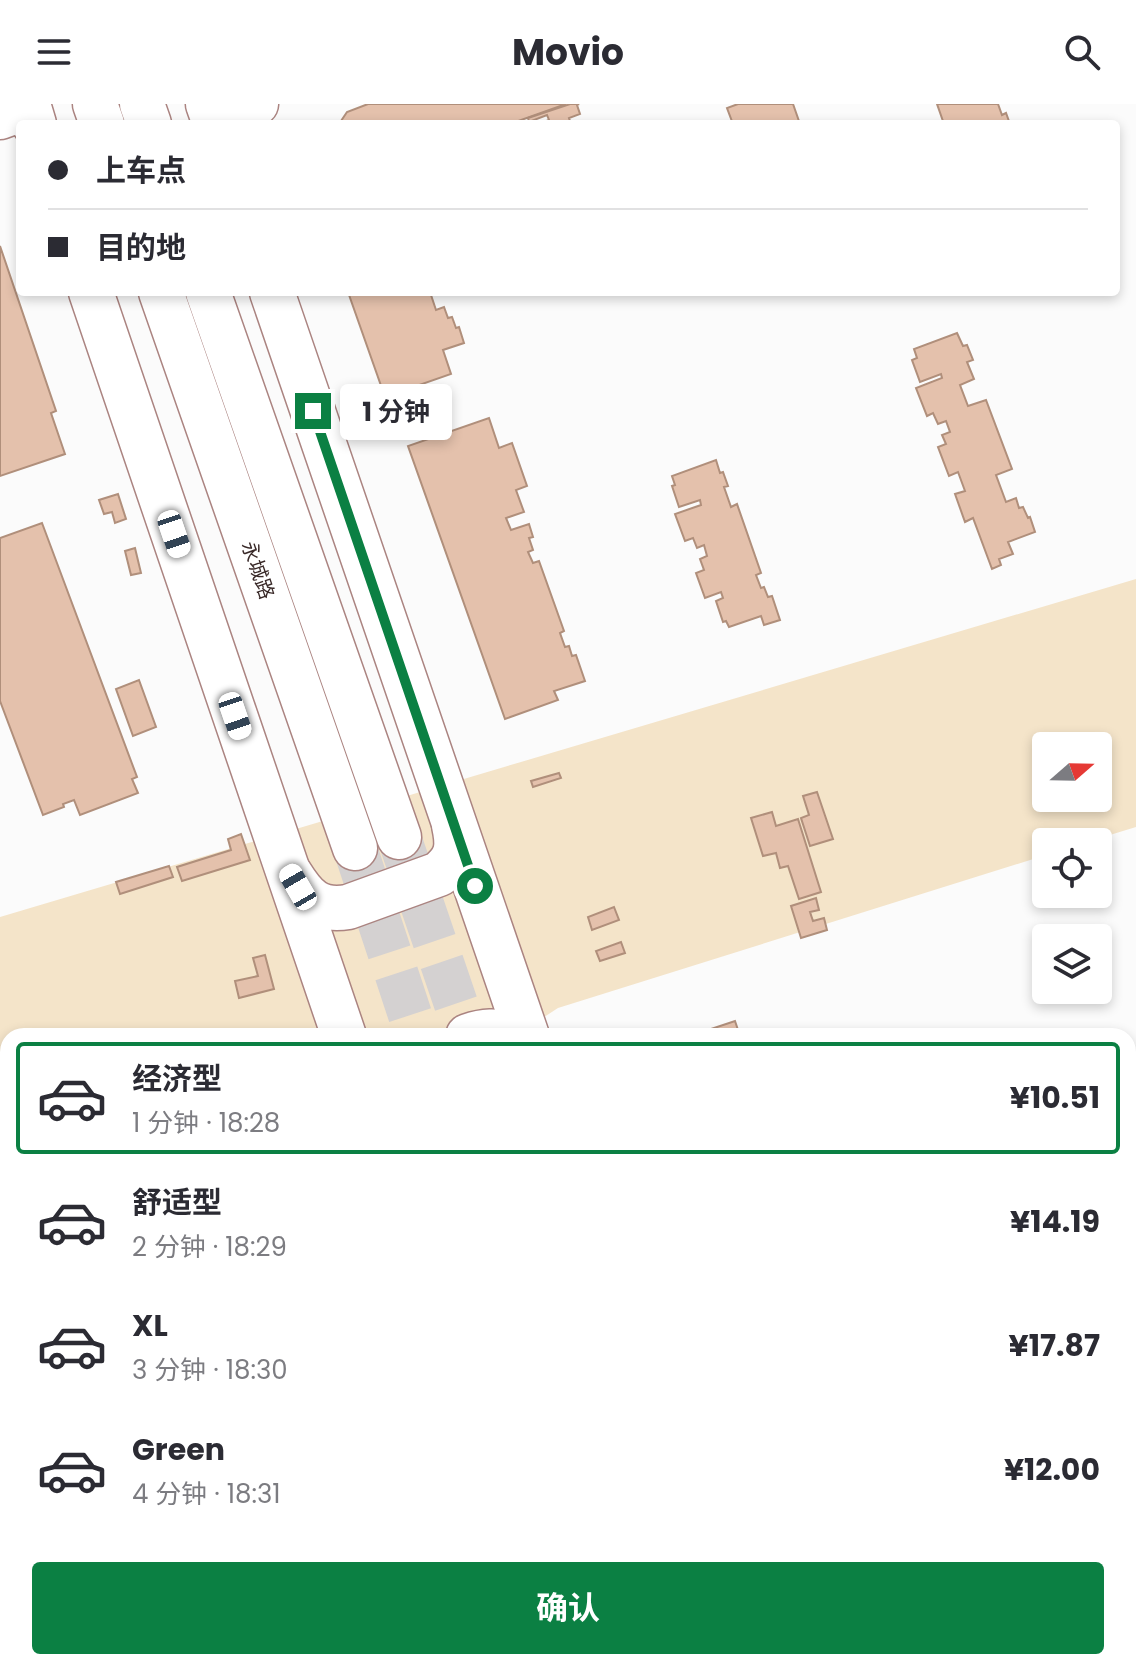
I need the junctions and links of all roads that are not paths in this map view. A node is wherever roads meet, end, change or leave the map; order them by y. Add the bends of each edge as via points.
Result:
1 (257, 104) edge
2 (212, 116) edge
3 (92, 296) edge
4 (162, 296) edge
5 (209, 296) edge
6 (273, 296) edge
7 (454, 825) junction
8 (399, 837) tunnel mouth
9 (355, 848) tunnel mouth
10 (287, 867) junction
11 (341, 1028) edge
12 (524, 1028) edge

1 - 2 street
3 - 10 main road
4 - 9 main road, 永城路
5 - 8 main road
6 - 7 main road
7 - 10 main road via 454,858 439,874 348,907 316,904
7 - 12 main road
10 - 11 main road

